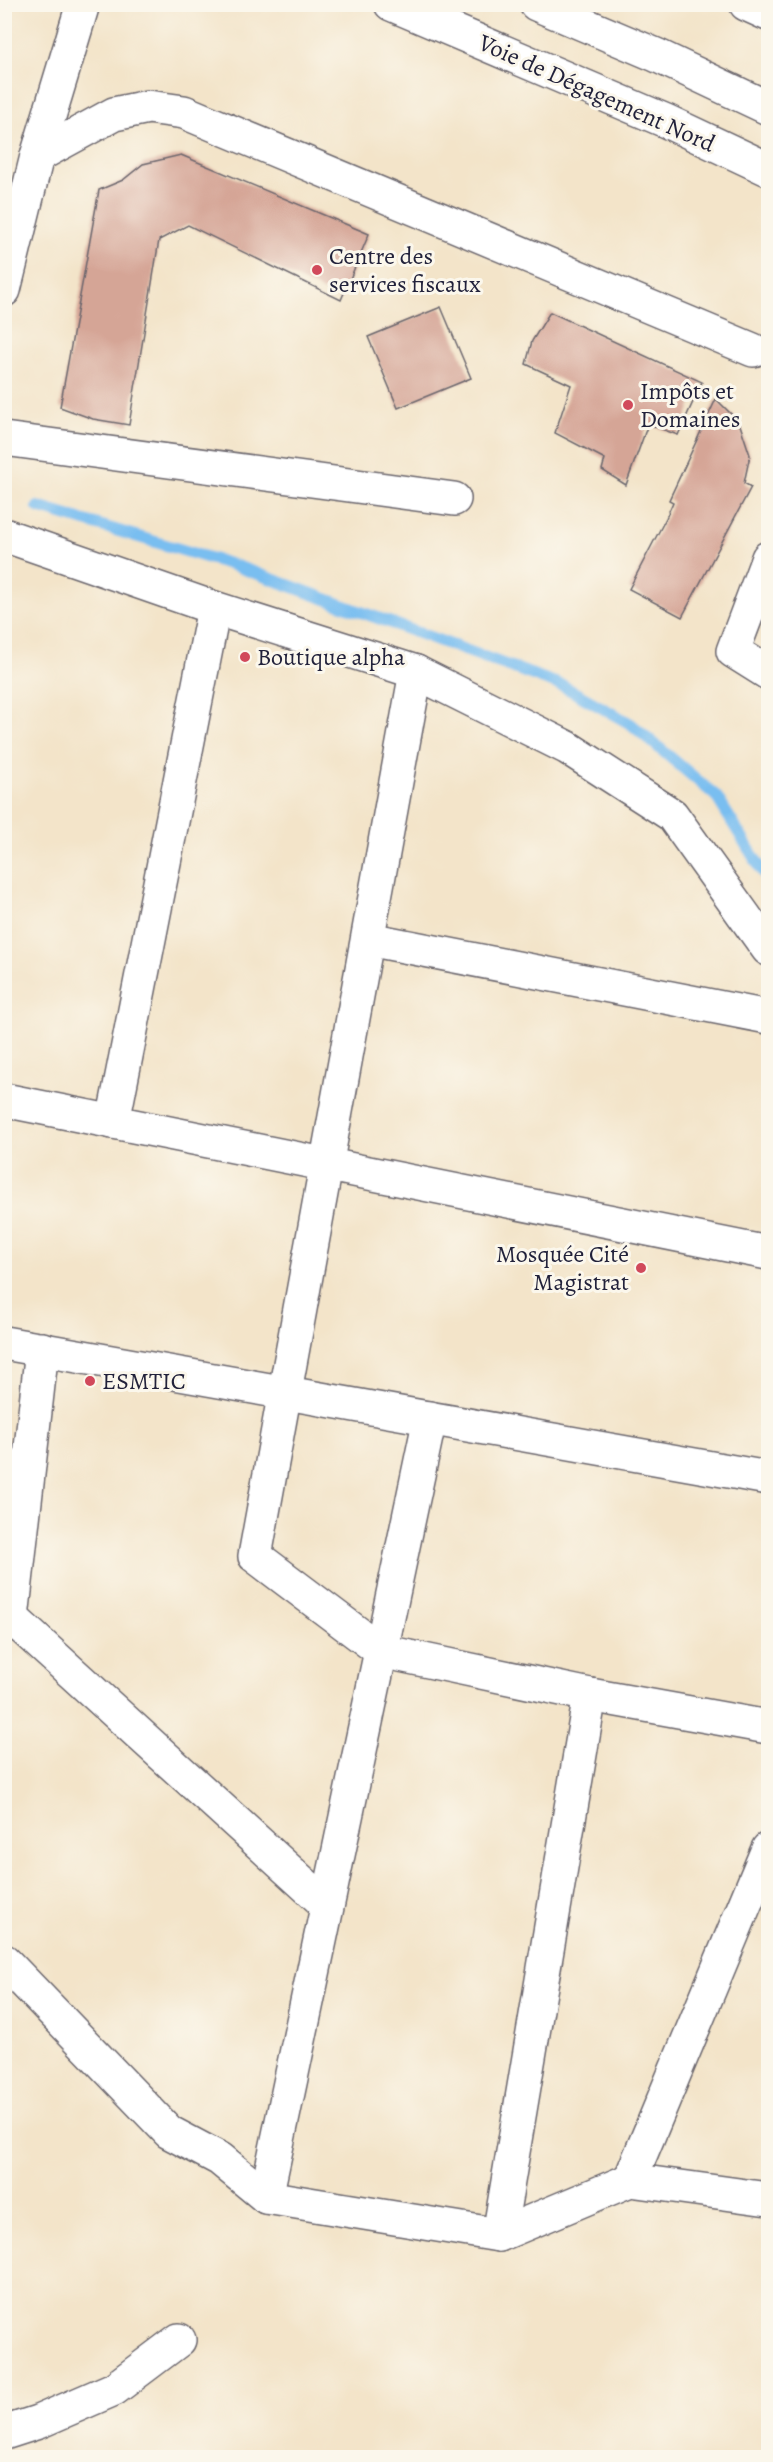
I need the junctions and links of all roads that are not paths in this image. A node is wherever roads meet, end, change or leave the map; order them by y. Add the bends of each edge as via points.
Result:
1 (83, 4) edge
2 (391, 4) edge
3 (536, 4) edge
4 (746, 4) edge
5 (768, 14) edge
6 (768, 108) edge
7 (37, 156) junction
8 (768, 170) edge
9 (4, 290) edge
10 (753, 350) dead end
11 (4, 439) edge
12 (453, 500) dead end
13 (4, 535) edge
14 (768, 558) edge
15 (214, 608) junction
16 (416, 672) junction
17 (768, 673) edge
18 (368, 939) junction
19 (768, 949) edge
20 (768, 1017) edge
21 (4, 1100) edge
22 (113, 1122) junction
23 (326, 1165) junction
24 (768, 1253) edge
25 (4, 1342) edge
26 (42, 1349) junction
27 (285, 1392) junction
28 (430, 1418) junction
29 (768, 1478) edge
30 (8, 1622) edge
31 (381, 1651) junction
32 (590, 1695) junction
33 (768, 1727) edge
34 (768, 1849) edge
35 (327, 1905) junction
36 (4, 1961) edge
37 (630, 2180) junction
38 (267, 2197) junction
39 (768, 2199) edge
40 (499, 2235) junction
41 (179, 2340) dead end
42 (4, 2433) edge

1 - 7 main road
2 - 8 main road, Voie de Dégagement Nord via 666,121
3 - 6 main road
4 - 5 main road
7 - 9 main road
7 - 10 main road via 114,114 148,107 184,112
11 - 12 main road
13 - 15 main road
14 - 17 main road via 733,651
15 - 16 main road
15 - 22 main road
16 - 18 main road
16 - 19 main road via 568,748 672,814
18 - 20 main road
18 - 23 main road
21 - 22 main road
22 - 23 main road
23 - 24 main road
23 - 27 main road
25 - 26 main road
26 - 27 main road
26 - 30 main road
27 - 28 main road
27 - 31 main road via 255,1556
28 - 29 main road
28 - 31 main road
30 - 35 main road
31 - 32 main road
31 - 35 main road
32 - 33 main road
32 - 40 main road
34 - 37 main road
35 - 38 main road
36 - 38 main road via 168,2132 220,2159
37 - 39 main road
37 - 40 main road
38 - 40 main road
41 - 42 main road via 114,2389

